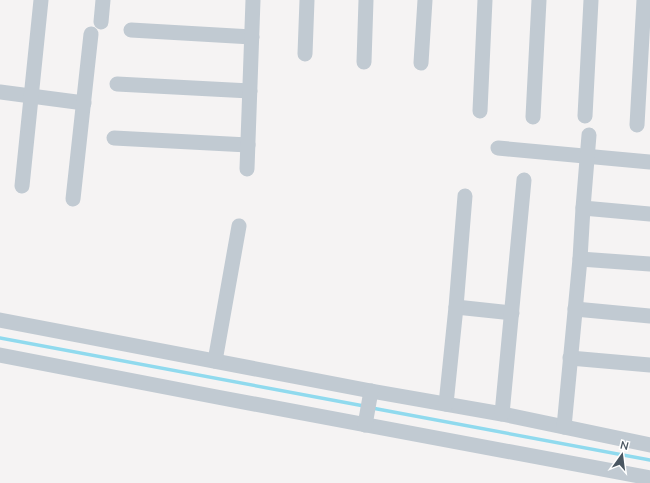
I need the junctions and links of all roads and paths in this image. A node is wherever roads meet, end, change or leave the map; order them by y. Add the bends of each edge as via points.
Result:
1 (42, 0) edge
2 (103, 0) edge
3 (253, 0) edge
4 (307, 0) edge
5 (366, 0) edge
6 (425, 0) edge
7 (485, 0) edge
8 (539, 0) edge
9 (591, 0) edge
10 (644, 0) edge
11 (101, 22) dead end
12 (131, 30) dead end
13 (91, 34) dead end
14 (252, 37) junction
15 (305, 54) dead end
16 (364, 62) dead end
17 (421, 63) dead end
18 (117, 84) dead end
19 (250, 91) junction
20 (0, 92) edge
21 (31, 96) junction
22 (84, 103) junction
23 (480, 111) dead end
24 (585, 116) dead end
25 (533, 117) dead end
26 (637, 125) dead end
27 (589, 135) dead end
28 (114, 138) dead end
29 (248, 145) junction
30 (498, 148) dead end
31 (588, 156) junction
32 (650, 162) edge
33 (247, 168) dead end
34 (524, 180) dead end
35 (22, 186) dead end
36 (465, 196) dead end
37 (74, 199) dead end
38 (583, 208) junction
39 (650, 214) edge
40 (239, 226) dead end
41 (580, 259) junction
42 (650, 264) edge
43 (456, 307) junction
44 (575, 309) junction
45 (512, 313) junction
46 (650, 316) edge
47 (0, 320) edge
48 (0, 355) edge
49 (570, 358) junction
50 (215, 361) junction
51 (650, 365) edge
52 (446, 404) junction
53 (368, 407) junction
54 (502, 414) junction
55 (564, 427) junction
56 (650, 445) edge
57 (650, 478) edge

1 - 21 street
2 - 11 street
3 - 14 street
4 - 15 street
5 - 16 street
6 - 17 street
7 - 23 street
8 - 25 street
9 - 24 street
10 - 26 street
12 - 14 street
13 - 22 street
14 - 19 street
18 - 19 street
19 - 29 street
20 - 21 street
21 - 22 street
21 - 35 street
22 - 37 street
27 - 31 street
28 - 29 street
29 - 33 street
30 - 31 street
31 - 32 street
31 - 38 street
34 - 45 street
36 - 43 street
38 - 39 street
38 - 41 street
40 - 50 street
41 - 42 street
41 - 44 street
43 - 45 street
43 - 52 street
44 - 46 street
44 - 49 street
45 - 54 street
47 - 50 street
48 - 53 street
49 - 51 street
49 - 55 street
50 - 53 street
52 - 53 street
52 - 54 street
53 - 57 street
54 - 55 street
55 - 56 street

